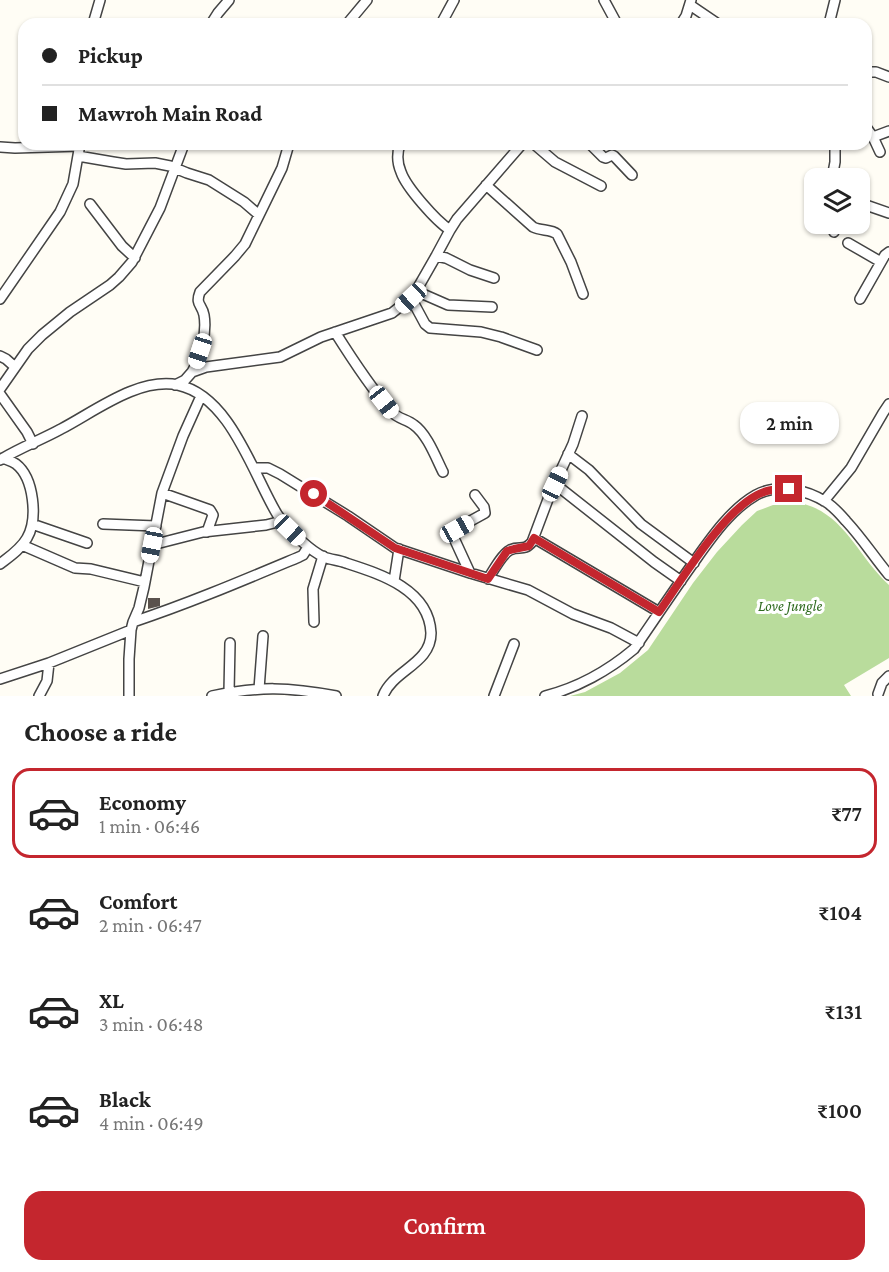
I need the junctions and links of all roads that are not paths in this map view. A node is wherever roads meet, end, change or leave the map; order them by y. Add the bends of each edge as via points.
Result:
1 (100, 0) edge
2 (229, 0) edge
3 (367, 0) edge
4 (454, 0) edge
5 (604, 0) edge
6 (835, 0) edge
7 (691, 2) edge
8 (95, 18) edge
9 (215, 18) edge
10 (352, 18) edge
11 (444, 18) edge
12 (614, 18) edge
13 (684, 18) edge
14 (711, 18) edge
15 (831, 18) edge
16 (872, 72) edge
17 (889, 77) edge
18 (889, 131) edge
19 (873, 137) joint
20 (0, 147) edge
21 (18, 148) edge
22 (79, 150) edge
23 (82, 150) edge
24 (182, 150) edge
25 (287, 150) edge
26 (399, 150) edge
27 (517, 150) edge
28 (541, 150) edge
29 (596, 150) edge
30 (835, 150) edge
31 (880, 152) dead end
32 (176, 167) junction
33 (834, 168) edge
34 (632, 174) dead end
35 (486, 185) junction
36 (601, 186) dead end
37 (90, 204) dead end
38 (870, 206) edge
39 (889, 213) edge
40 (259, 215) junction
41 (450, 230) junction
42 (848, 243) dead end
43 (889, 252) edge
44 (436, 256) junction
45 (135, 258) junction
46 (881, 262) junction
47 (494, 278) dead end
48 (583, 294) dead end
49 (413, 295) junction
50 (0, 299) edge
51 (860, 299) dead end
52 (492, 308) dead end
53 (335, 332) junction
54 (537, 350) dead end
55 (0, 356) edge
56 (15, 368) junction
57 (192, 372) junction
58 (175, 385) junction
59 (0, 389) edge
60 (0, 394) edge
61 (201, 396) junction
62 (889, 405) edge
63 (582, 416) dead end
64 (33, 444) junction
65 (568, 454) junction
66 (2, 459) edge
67 (254, 468) junction
68 (443, 472) dead end
69 (555, 484) junction
70 (162, 493) junction
71 (475, 495) dead end
72 (824, 501) junction
73 (282, 521) junction
74 (32, 524) junction
75 (103, 524) dead end
76 (156, 526) junction
77 (207, 532) junction
78 (534, 538) junction
79 (87, 543) dead end
80 (22, 544) junction
81 (152, 545) junction
82 (308, 547) junction
83 (399, 549) junction
84 (323, 556) junction
85 (694, 563) junction
86 (0, 564) edge
87 (470, 573) junction
88 (889, 575) edge
89 (488, 579) junction
90 (394, 581) junction
91 (681, 581) junction
92 (145, 582) junction
93 (659, 612) junction
94 (314, 622) dead end
95 (132, 626) junction
96 (263, 636) dead end
97 (639, 642) junction
98 (230, 643) dead end
99 (514, 644) dead end
100 (48, 663) junction
101 (889, 676) edge
102 (0, 679) edge
103 (259, 689) junction
104 (229, 692) junction
105 (240, 693) edge
106 (878, 694) dead end
107 (39, 696) edge
108 (129, 696) edge
109 (212, 696) edge
110 (336, 696) edge
111 (383, 696) edge
112 (494, 696) edge
113 (545, 696) edge

1 - 8 street
2 - 9 street
3 - 10 street
4 - 11 street
5 - 12 street
6 - 15 street
7 - 13 street
7 - 14 street
16 - 17 street
18 - 19 street
19 - 31 street
20 - 21 street
22 - 50 street via 73,184 60,212
23 - 32 street via 113,162
24 - 32 street
25 - 40 street
26 - 41 street via 401,174
27 - 35 street
28 - 36 street via 555,162
29 - 34 street via 603,158 614,156
30 - 33 street
32 - 40 street via 209,180
32 - 45 street
35 - 41 street
35 - 48 street via 533,227 557,234
37 - 45 street
38 - 39 street
40 - 57 street via 245,244 200,292 197,300 204,326
41 - 44 street
42 - 46 street
43 - 46 street
44 - 47 street
44 - 49 street
45 - 56 street via 119,277 42,335
46 - 51 street
49 - 52 street via 448,305
49 - 53 street via 392,313
49 - 54 street via 430,328 481,332
53 - 57 street via 280,357
53 - 68 street via 393,414 417,428
55 - 56 street
56 - 59 street
57 - 58 street
58 - 61 street
58 - 64 street via 139,389
60 - 64 street
61 - 67 street via 235,432
61 - 70 street
62 - 72 street via 851,468
63 - 65 street
64 - 66 street
65 - 69 street
65 - 85 street via 641,524
66 - 74 street via 14,462 28,480
67 - 73 street
67 - 83 street via 268,468 279,474
69 - 78 street
69 - 91 street
70 - 76 street
70 - 77 street via 210,510 213,514
71 - 87 street via 485,513 453,533
72 - 85 street via 789,489 757,495 725,522
72 - 88 street via 859,535
73 - 77 street
73 - 82 street
74 - 79 street
74 - 80 street
75 - 76 street
76 - 81 street
77 - 81 street
78 - 89 street via 529,546 507,551
78 - 93 street
80 - 86 street
80 - 92 street via 75,568
81 - 92 street
82 - 84 street
82 - 95 street via 303,555
83 - 87 street
83 - 90 street
84 - 90 street
84 - 94 street via 313,589
85 - 91 street
87 - 89 street
89 - 97 street via 528,590
90 - 111 street via 422,605 431,632 425,653 393,681
91 - 93 street
92 - 95 street
93 - 97 street
95 - 100 street
95 - 108 street
96 - 103 street
97 - 113 street via 621,660 586,680
98 - 104 street
99 - 112 street
100 - 102 street
100 - 107 street via 47,681
101 - 106 street
103 - 105 street
103 - 110 street
104 - 105 street
104 - 109 street

